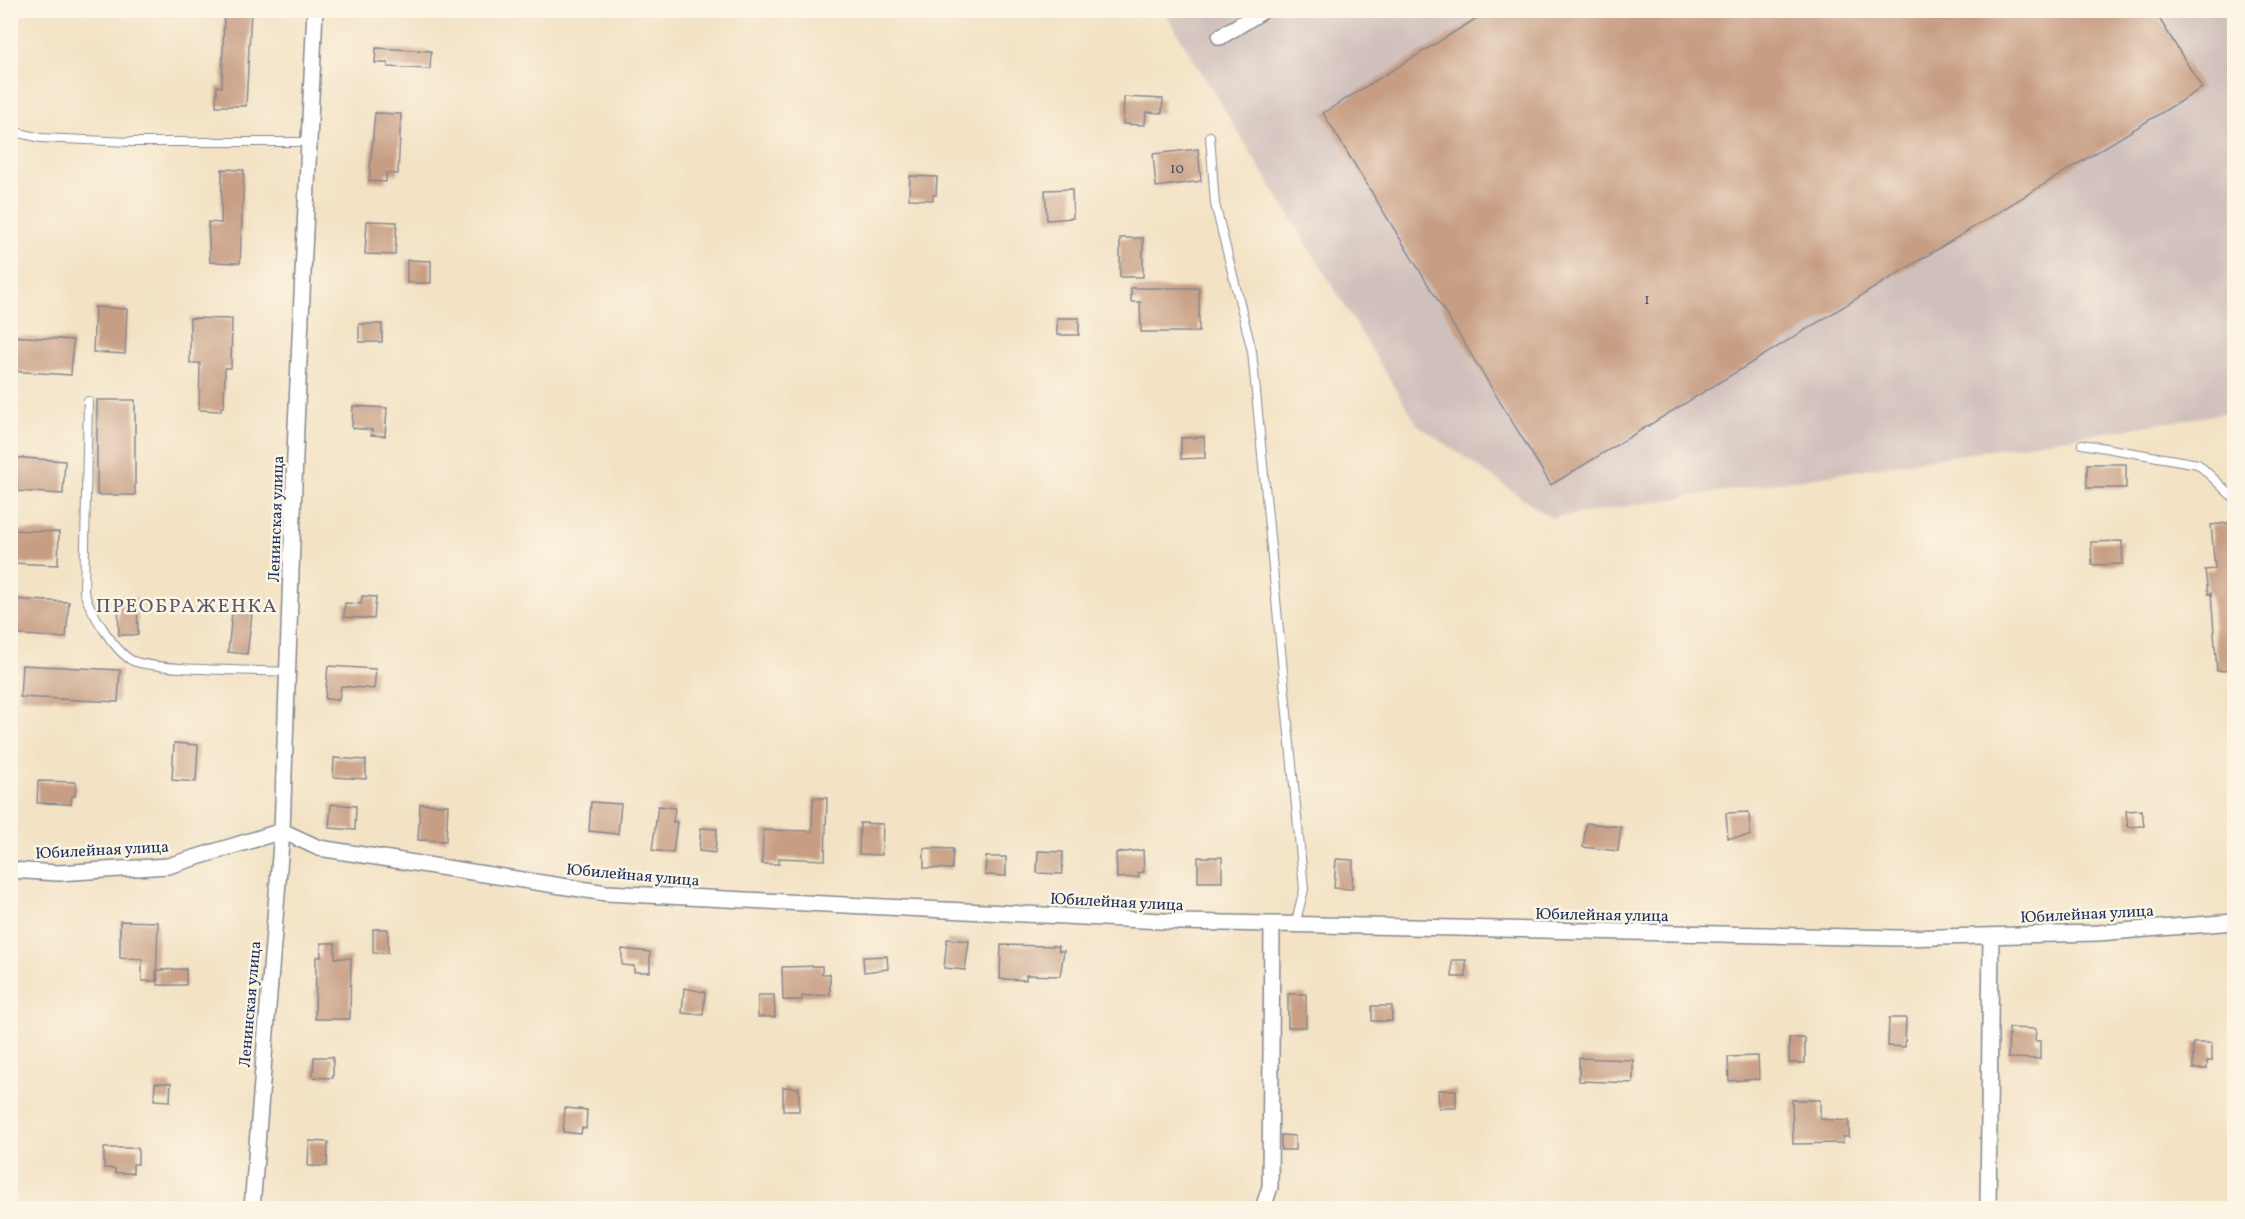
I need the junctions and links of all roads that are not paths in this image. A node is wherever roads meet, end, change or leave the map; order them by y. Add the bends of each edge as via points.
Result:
1 (315, 10) edge
2 (1264, 10) edge
3 (1220, 37) dead end
4 (10, 131) edge
5 (1210, 136) dead end
6 (308, 142) junction
7 (88, 401) dead end
8 (2082, 444) dead end
9 (2235, 498) edge
10 (288, 672) junction
11 (282, 831) junction
12 (10, 870) edge
13 (2235, 921) edge
14 (1272, 924) junction
15 (1295, 925) junction
16 (1991, 936) junction
17 (252, 1209) edge
18 (1263, 1209) edge
19 (1988, 1209) edge

1 - 6 street, Ленинская улица
2 - 3 street
4 - 6 lane via 41,138 131,142
5 - 15 lane via 1215,204 1252,351 1304,889
6 - 10 street, Ленинская улица
7 - 10 lane via 84,592 87,603 120,651 144,664
8 - 9 lane via 2198,464
10 - 11 street, Ленинская улица
11 - 12 street, Юбилейная улица via 168,866 58,873
11 - 14 street, Юбилейная улица via 319,848 606,893
11 - 17 street, Ленинская улица
13 - 16 street, Юбилейная улица via 2098,933
14 - 15 street, Юбилейная улица
14 - 18 street via 1270,1187
15 - 16 street, Юбилейная улица via 1887,938
16 - 19 street

